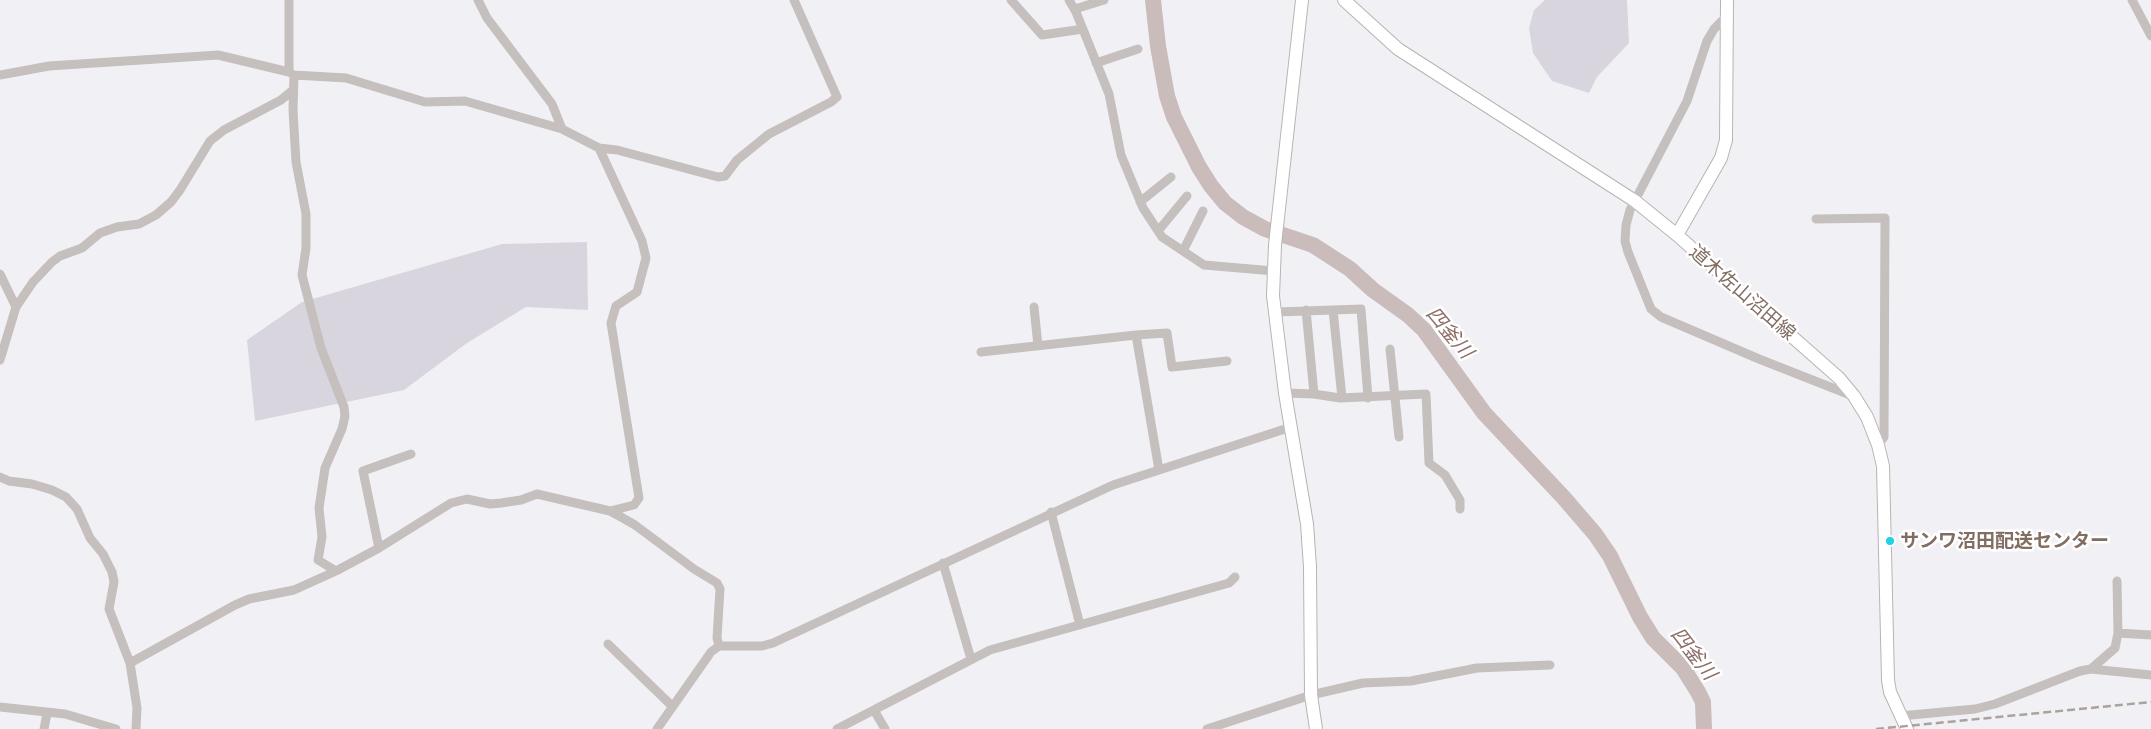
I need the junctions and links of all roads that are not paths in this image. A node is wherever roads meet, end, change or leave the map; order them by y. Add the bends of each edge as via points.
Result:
1 (289, 0) edge
2 (478, 0) edge
3 (794, 0) edge
4 (1011, 0) edge
5 (1070, 0) edge
6 (1104, 0) edge
7 (1302, 0) edge
8 (1344, 0) edge
9 (1727, 0) edge
10 (2132, 0) edge
11 (1074, 9) junction
12 (1727, 16) junction
13 (1083, 29) junction
14 (2151, 36) edge
15 (1138, 49) dead end
16 (1096, 63) junction
17 (292, 73) junction
18 (0, 75) edge
19 (293, 90) junction
20 (562, 129) junction
21 (599, 148) junction
22 (1171, 177) dead end
23 (1187, 196) dead end
24 (1635, 201) junction
25 (1140, 202) junction
26 (1203, 210) dead end
27 (1816, 219) dead end
28 (1158, 231) junction
29 (1677, 235) junction
30 (1183, 251) junction
31 (1274, 271) junction
32 (0, 274) edge
33 (16, 307) junction
34 (1034, 307) dead end
35 (1306, 310) junction
36 (1334, 310) junction
37 (1276, 312) junction
38 (1136, 334) junction
39 (1038, 346) junction
40 (1390, 349) dead end
41 (981, 352) dead end
42 (0, 360) edge
43 (1227, 361) dead end
44 (1285, 393) junction
45 (1314, 394) junction
46 (1394, 396) junction
47 (1854, 396) junction
48 (1342, 398) junction
49 (1368, 398) junction
50 (1291, 427) junction
51 (1399, 437) dead end
52 (1878, 445) junction
53 (411, 454) dead end
54 (1159, 470) junction
55 (0, 478) edge
56 (1460, 509) dead end
57 (610, 511) junction
58 (1051, 512) junction
59 (379, 548) junction
60 (943, 563) junction
61 (336, 571) junction
62 (1235, 577) dead end
63 (2117, 581) dead end
64 (1080, 625) junction
65 (2118, 633) junction
66 (2151, 635) edge
67 (608, 644) dead end
68 (719, 646) junction
69 (971, 659) junction
70 (130, 663) junction
71 (1550, 666) dead end
72 (2091, 669) junction
73 (2151, 675) edge
74 (1311, 695) junction
75 (672, 706) junction
76 (0, 707) edge
77 (874, 710) junction
78 (47, 712) junction
79 (1900, 716) junction
80 (44, 729) edge
81 (116, 729) edge
82 (136, 729) edge
83 (657, 729) edge
84 (837, 729) edge
85 (885, 729) edge
86 (1207, 729) edge
87 (1316, 729) edge
88 (1907, 729) edge

1 - 17 street
2 - 20 street via 487,18 552,104
3 - 21 street via 837,97 831,102 769,134 737,160 725,176
4 - 13 street via 1042,35
5 - 11 street
6 - 11 street
7 - 31 main road
8 - 24 main road, 道木佐山沼田線 via 1398,49
9 - 12 main road
10 - 14 street
11 - 13 street
12 - 24 street via 1707,41 1687,101
12 - 29 main road via 1726,140 1721,158
13 - 16 street
15 - 16 street
16 - 25 street via 1109,94 1121,156
17 - 18 street via 218,55 49,66
17 - 19 street
17 - 20 street via 346,78 425,102 465,101
19 - 33 street via 210,141 180,190 156,215 140,224 100,233 82,248 60,256 33,282
19 - 61 street via 296,162 306,214 302,275 321,348 345,416 324,468 318,508 322,537 318,560
20 - 21 street
21 - 57 street via 642,242 646,258 637,292 616,306 611,327 639,498 634,504
22 - 25 street
23 - 28 street
24 - 29 main road, 道木佐山沼田線
24 - 47 street via 1626,225 1625,241 1651,310 1750,356
25 - 28 street
26 - 30 street
27 - 52 street via 1885,218 1884,437
28 - 30 street via 1162,238
29 - 47 main road, 道木佐山沼田線 via 1838,378
30 - 31 street via 1204,265
31 - 37 main road
32 - 33 street
33 - 42 street
34 - 39 street
35 - 36 street
35 - 37 street
35 - 45 street
36 - 48 street
36 - 49 street via 1361,309
37 - 44 main road
38 - 39 street
38 - 43 street via 1167,333 1172,367
38 - 54 street
39 - 41 street
40 - 46 street
44 - 45 street
44 - 50 main road
45 - 48 street
46 - 49 street
46 - 51 street
46 - 56 street via 1426,394 1429,463 1445,475 1460,500
47 - 52 main road, 道木佐山沼田線
48 - 49 street
50 - 54 street
50 - 74 main road via 1308,528
52 - 79 main road, 道木佐山沼田線 via 1883,466 1888,680
53 - 59 street via 363,471
54 - 58 street via 1112,485
55 - 70 street via 57,492 77,509 90,538 112,572 114,582 109,609
57 - 59 street via 538,494 496,503 459,500
57 - 68 street via 717,582 720,589
58 - 60 street
58 - 64 street
59 - 61 street
60 - 68 street via 773,643
60 - 69 street
61 - 70 street via 294,590 235,605
62 - 64 street via 1229,583
63 - 65 street
64 - 69 street via 1005,645
65 - 66 street
65 - 72 street via 2111,654
67 - 75 street
68 - 75 street via 711,652
69 - 77 street
70 - 82 street via 137,708
71 - 74 street via 1477,668 1411,681 1363,683
72 - 73 street
72 - 79 street via 1975,709
74 - 86 street
74 - 87 main road
75 - 83 street
76 - 78 street
77 - 84 street
77 - 85 street
78 - 80 street
78 - 81 street
79 - 88 main road, 道木佐山沼田線

